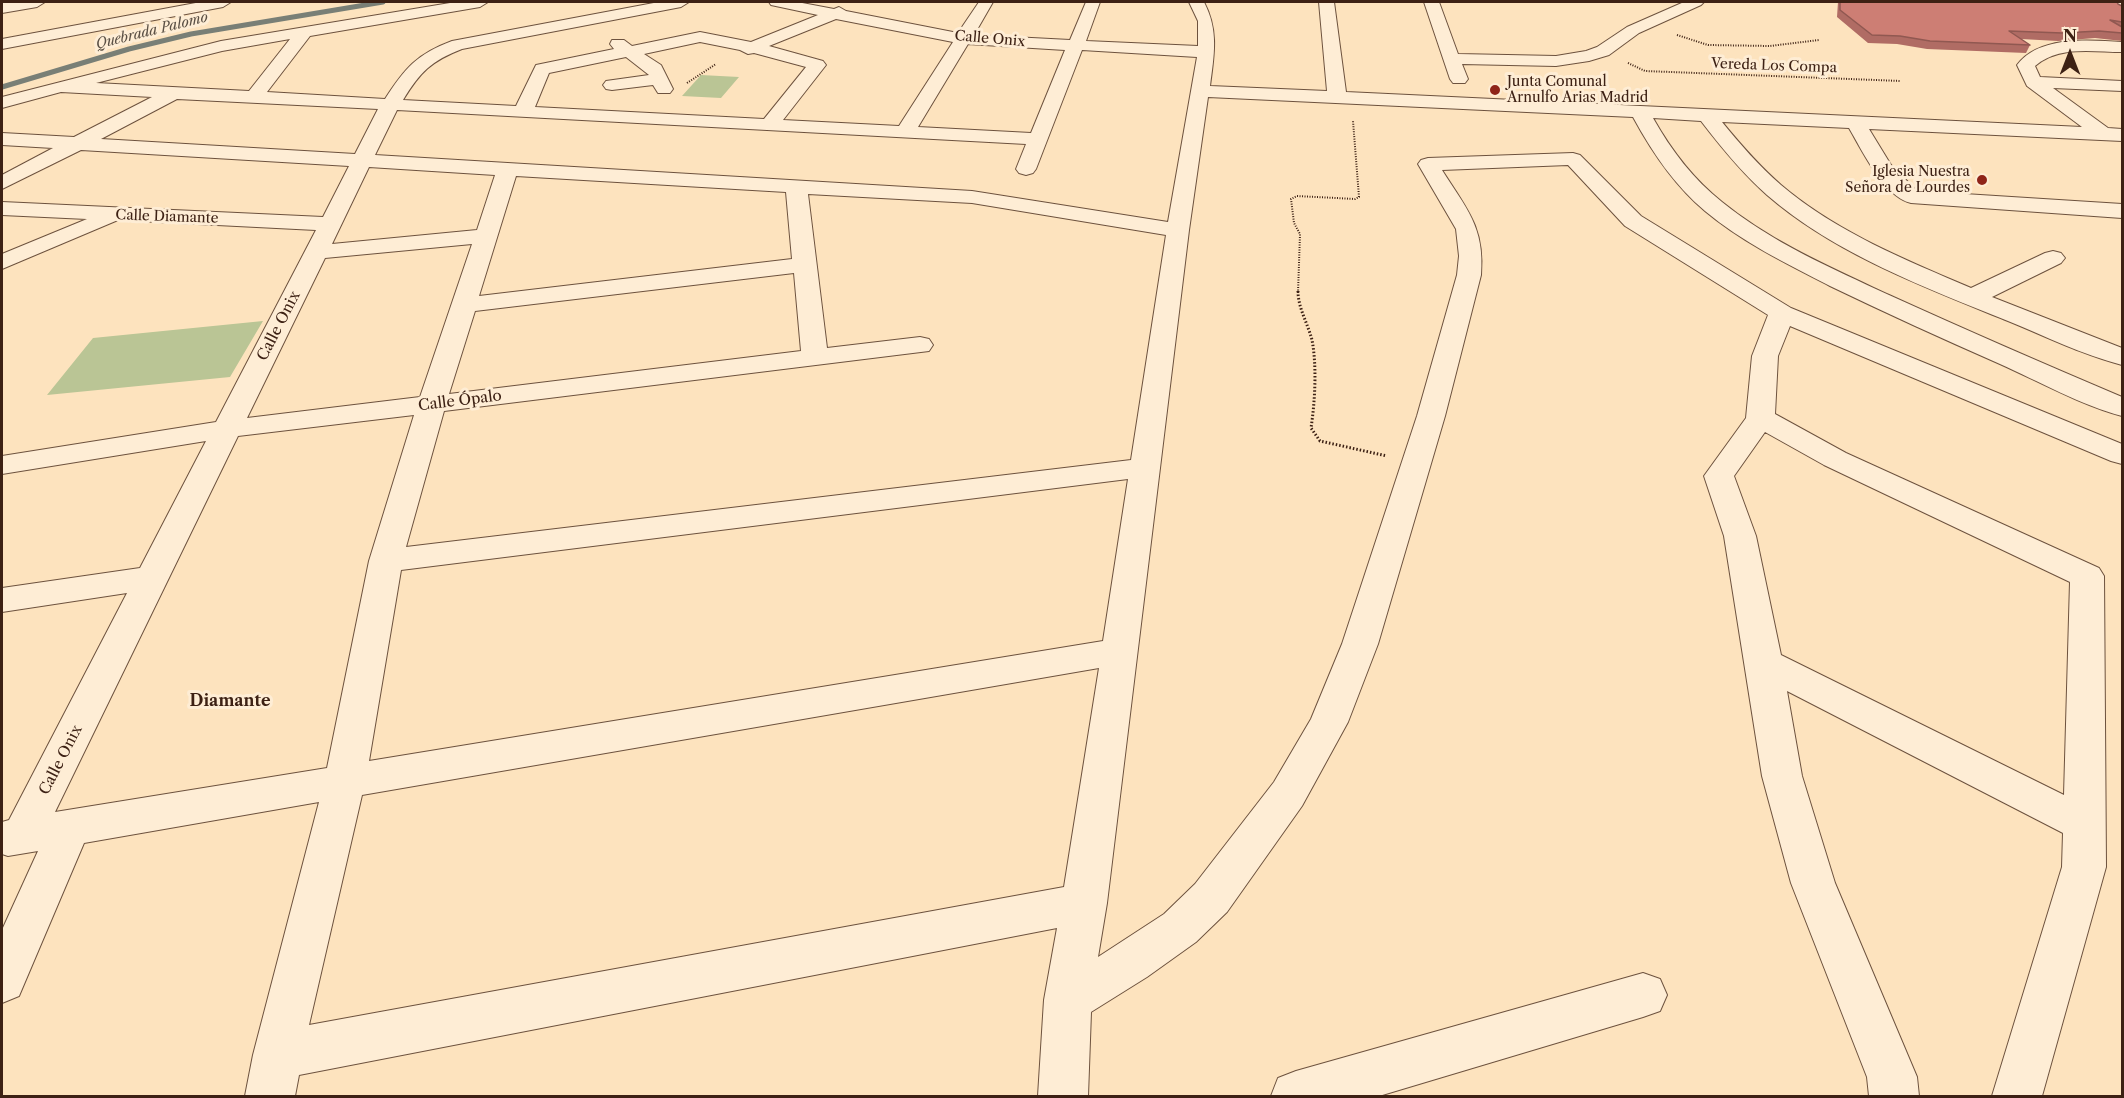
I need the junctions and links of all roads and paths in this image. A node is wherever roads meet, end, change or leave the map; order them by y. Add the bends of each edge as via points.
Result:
1 (37, 2) edge
2 (224, 2) edge
3 (480, 2) edge
4 (681, 2) edge
5 (776, 2) edge
6 (862, 2) edge
7 (986, 2) edge
8 (1093, 2) edge
9 (1197, 2) edge
10 (1327, 2) edge
11 (1431, 2) edge
12 (1696, 2) edge
13 (2121, 2) edge
14 (2, 8) edge
15 (567, 8) dead end
16 (2122, 8) edge
17 (836, 13) junction
18 (584, 20) junction
19 (1646, 23) junction
20 (305, 31) junction
21 (963, 39) junction
22 (1819, 40) dead end
23 (2, 44) edge
24 (1076, 46) junction
25 (752, 47) junction
26 (2122, 47) edge
27 (627, 51) junction
28 (1206, 52) junction
29 (1451, 58) junction
30 (721, 61) joint
31 (1645, 71) dead end
32 (1901, 81) dead end
33 (2033, 82) junction
34 (612, 85) dead end
35 (668, 86) junction
36 (2122, 86) edge
37 (62, 87) junction
38 (1201, 91) junction
39 (172, 94) junction
40 (254, 97) junction
41 (1344, 99) junction
42 (2, 102) edge
43 (390, 105) junction
44 (1468, 105) junction
45 (523, 112) junction
46 (1640, 113) junction
47 (1707, 116) junction
48 (1854, 122) junction
49 (769, 125) junction
50 (905, 132) junction
51 (2113, 135) edge
52 (2, 139) edge
53 (1038, 139) junction
54 (79, 144) junction
55 (363, 159) junction
56 (507, 168) junction
57 (1026, 169) dead end
58 (2, 183) edge
59 (796, 186) junction
60 (2, 208) edge
61 (2067, 208) junction
62 (2122, 211) edge
63 (115, 215) junction
64 (2122, 223) edge
65 (332, 224) junction
66 (1178, 230) junction
67 (486, 236) junction
68 (317, 252) junction
69 (2053, 258) dead end
70 (2, 262) edge
71 (805, 264) junction
72 (1972, 297) junction
73 (464, 305) junction
74 (2003, 310) junction
75 (1782, 314) junction
76 (1956, 336) junction
77 (920, 345) dead end
78 (815, 357) junction
79 (2122, 357) edge
80 (432, 405) junction
81 (2122, 407) edge
82 (1760, 418) junction
83 (227, 429) junction
84 (2122, 455) edge
85 (1416, 463) junction
86 (2, 465) edge
87 (1147, 467) junction
88 (386, 561) junction
89 (153, 578) junction
90 (2, 600) edge
91 (1121, 651) junction
92 (1763, 662) junction
93 (345, 781) junction
94 (2084, 824) junction
95 (70, 827) junction
96 (12, 837) edge
97 (1085, 903) junction
98 (2, 981) edge
99 (1644, 995) dead end
100 (1068, 1000) junction
101 (274, 1076) edge
102 (1063, 1096) edge
103 (1296, 1096) edge
104 (1894, 1096) edge
105 (2017, 1096) edge

1 - 14 street
2 - 23 street
3 - 20 street
4 - 18 street, Calle Onix
5 - 17 street, Calle Onix
6 - 17 street
7 - 21 street
8 - 24 street
9 - 28 street via 1206,21
10 - 41 street
11 - 29 street
12 - 19 street
13 - 16 street
15 - 18 street
17 - 21 street, Calle Onix
17 - 25 street
18 - 27 street
18 - 43 street, Calle Onix via 435,52 417,64
19 - 22 path via 1708,45 1770,46
19 - 29 street via 1603,51 1575,59
20 - 37 street via 202,50
20 - 40 street
21 - 24 street, Calle Onix
21 - 50 street
24 - 28 street, Calle Onix
24 - 53 street
25 - 27 street via 700,37
25 - 30 street
25 - 49 street via 817,65
26 - 33 street via 2086,46 2034,56 2026,65
27 - 35 street via 655,69
27 - 45 street via 542,69
28 - 38 street
29 - 44 street
30 - 35 path
31 - 32 path, Vereda Los Compa
33 - 36 street
33 - 51 street
34 - 35 street
37 - 39 street
37 - 42 street
38 - 41 street
38 - 66 street
39 - 40 street
39 - 54 street
40 - 43 street
41 - 44 street
41 - 85 path via 1359,196 1291,199 1299,234 1298,299 1312,341 1315,405 1311,428 1320,441
43 - 45 street
43 - 55 street, Calle Onix
44 - 46 street
45 - 49 street
46 - 47 street
46 - 76 street via 1668,160 1725,217 1805,264
47 - 48 street
47 - 72 street via 1737,154 1786,200 1873,252
48 - 51 street
48 - 61 street via 1883,169 1911,196
49 - 50 street
50 - 53 street
52 - 54 street
53 - 57 street
54 - 55 street
54 - 58 street
55 - 56 street
55 - 65 street, Calle Onix
56 - 59 street
56 - 67 street
59 - 66 street via 982,198
59 - 71 street
60 - 63 street, Calle Diamante
61 - 62 street
61 - 64 street
63 - 65 street, Calle Diamante
63 - 70 street
65 - 68 street, Calle Onix
66 - 87 street
67 - 68 street
67 - 73 street
68 - 83 street, Calle Onix
69 - 72 street
71 - 73 street
71 - 78 street
72 - 74 street
73 - 80 street
74 - 76 street
74 - 79 street
75 - 82 street via 1765,356
75 - 84 street
75 - 85 street via 1633,220 1573,159 1430,163 1428,166 1467,229 1470,265
76 - 81 street
77 - 78 street, Calle Ópalo
78 - 80 street, Calle Ópalo
80 - 83 street, Calle Ópalo
80 - 88 street
82 - 92 street via 1719,476 1740,536
82 - 94 street via 1835,459 2087,576
83 - 86 street, Calle Ópalo
83 - 89 street, Calle Onix
85 - 100 street via 1360,644 1329,722 1288,794 1211,898 1180,928
87 - 88 street
87 - 91 street
88 - 93 street
89 - 90 street
89 - 96 street, Calle Onix
91 - 93 street
91 - 97 street
92 - 94 street
92 - 104 street via 1782,776 1813,883 1892,1077
93 - 95 street
93 - 101 street
94 - 105 street via 2084,867
95 - 96 street
95 - 98 street
97 - 100 street
97 - 101 street
99 - 103 street
100 - 102 street

